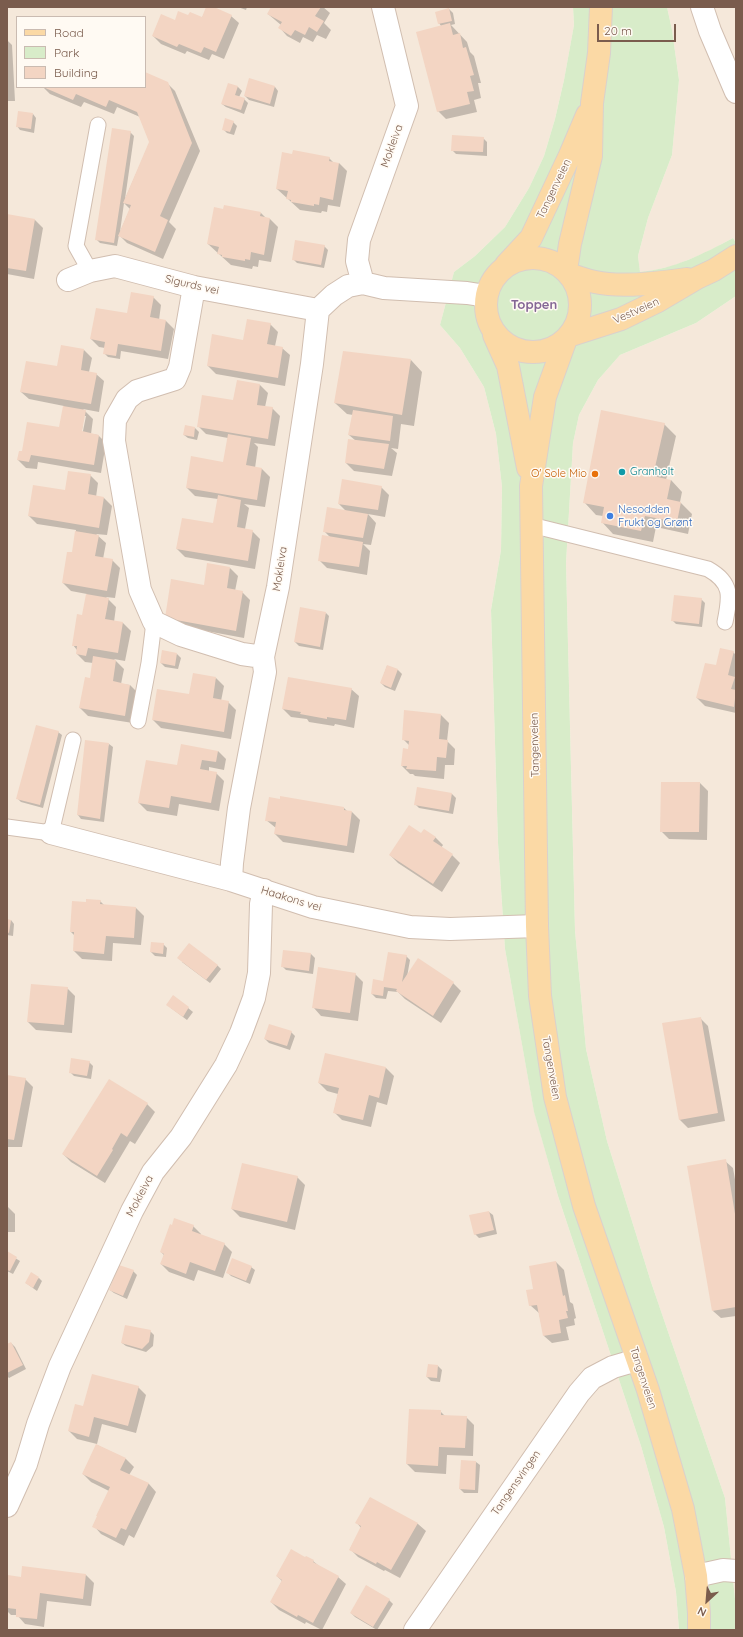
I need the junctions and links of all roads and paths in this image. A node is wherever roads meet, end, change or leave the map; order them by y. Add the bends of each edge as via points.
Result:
1 (383, 7) edge
2 (601, 7) edge
3 (702, 7) edge
4 (736, 92) edge
5 (592, 103) junction
6 (98, 125) dead end
7 (736, 256) edge
8 (504, 267) junction
9 (90, 271) junction
10 (567, 272) junction
11 (696, 278) junction
12 (68, 280) dead end
13 (364, 283) junction
14 (194, 287) junction
15 (486, 296) junction
16 (318, 310) junction
17 (491, 328) junction
18 (569, 337) junction
19 (531, 486) junction
20 (531, 525) junction
21 (154, 622) junction
22 (725, 622) dead end
23 (263, 656) junction
24 (138, 721) dead end
25 (73, 740) dead end
26 (7, 826) edge
27 (51, 833) junction
28 (231, 880) junction
29 (264, 890) junction
30 (537, 926) junction
31 (637, 1360) junction
32 (7, 1506) edge
33 (736, 1571) edge
34 (696, 1576) junction
35 (415, 1630) edge
36 (699, 1630) edge

1 - 13 street, Mokleiva via 407,106 359,240 357,261
2 - 5 main road, Tangenveien via 599,53
3 - 4 street
5 - 8 main road, Tangenveien via 531,238
5 - 10 main road, Tangenveien via 591,156 570,244
6 - 9 lane via 76,246
7 - 11 main road, Vestveien
8 - 10 main road via 519,260 544,259
8 - 15 main road via 495,276
9 - 12 street, Sigurds vei
9 - 14 street, Sigurds vei via 115,266
10 - 11 main road, Vestveien via 596,282 620,284 654,284
10 - 18 main road via 580,295 578,319
11 - 18 main road, Vestveien via 621,319
13 - 15 street via 384,288
13 - 16 street via 348,286
14 - 16 street, Sigurds vei
14 - 21 street via 180,367 175,379 137,391 127,399 115,420 114,440 140,590
15 - 17 main road via 485,310
16 - 23 street, Mokleiva via 278,587
17 - 18 main road via 506,344 516,350 528,352 553,348
17 - 19 main road, Tangenveien via 508,366
18 - 19 main road, Tangenveien via 545,397
19 - 20 main road, Tangenveien
20 - 22 lane via 708,569 725,584 730,597
20 - 30 main road, Tangenveien
21 - 23 street via 181,635 242,654
21 - 24 lane
23 - 28 street, Mokleiva via 265,672 239,808
25 - 27 lane
26 - 27 lane
27 - 28 street, Haakons vei
28 - 29 street, Haakons vei
29 - 30 street, Haakons vei via 313,907 410,927 450,929
29 - 32 street, Mokleiva via 261,904 259,973 254,998 241,1033 226,1065 181,1137 153,1172 132,1211 60,1366 26,1464
30 - 31 main road, Tangenveien via 540,996 555,1097 584,1206
31 - 34 main road, Tangenveien via 683,1509
31 - 35 street, Tangensvingen via 613,1367 592,1378 579,1393
33 - 34 street via 723,1570
34 - 36 main road, Tangenveien

